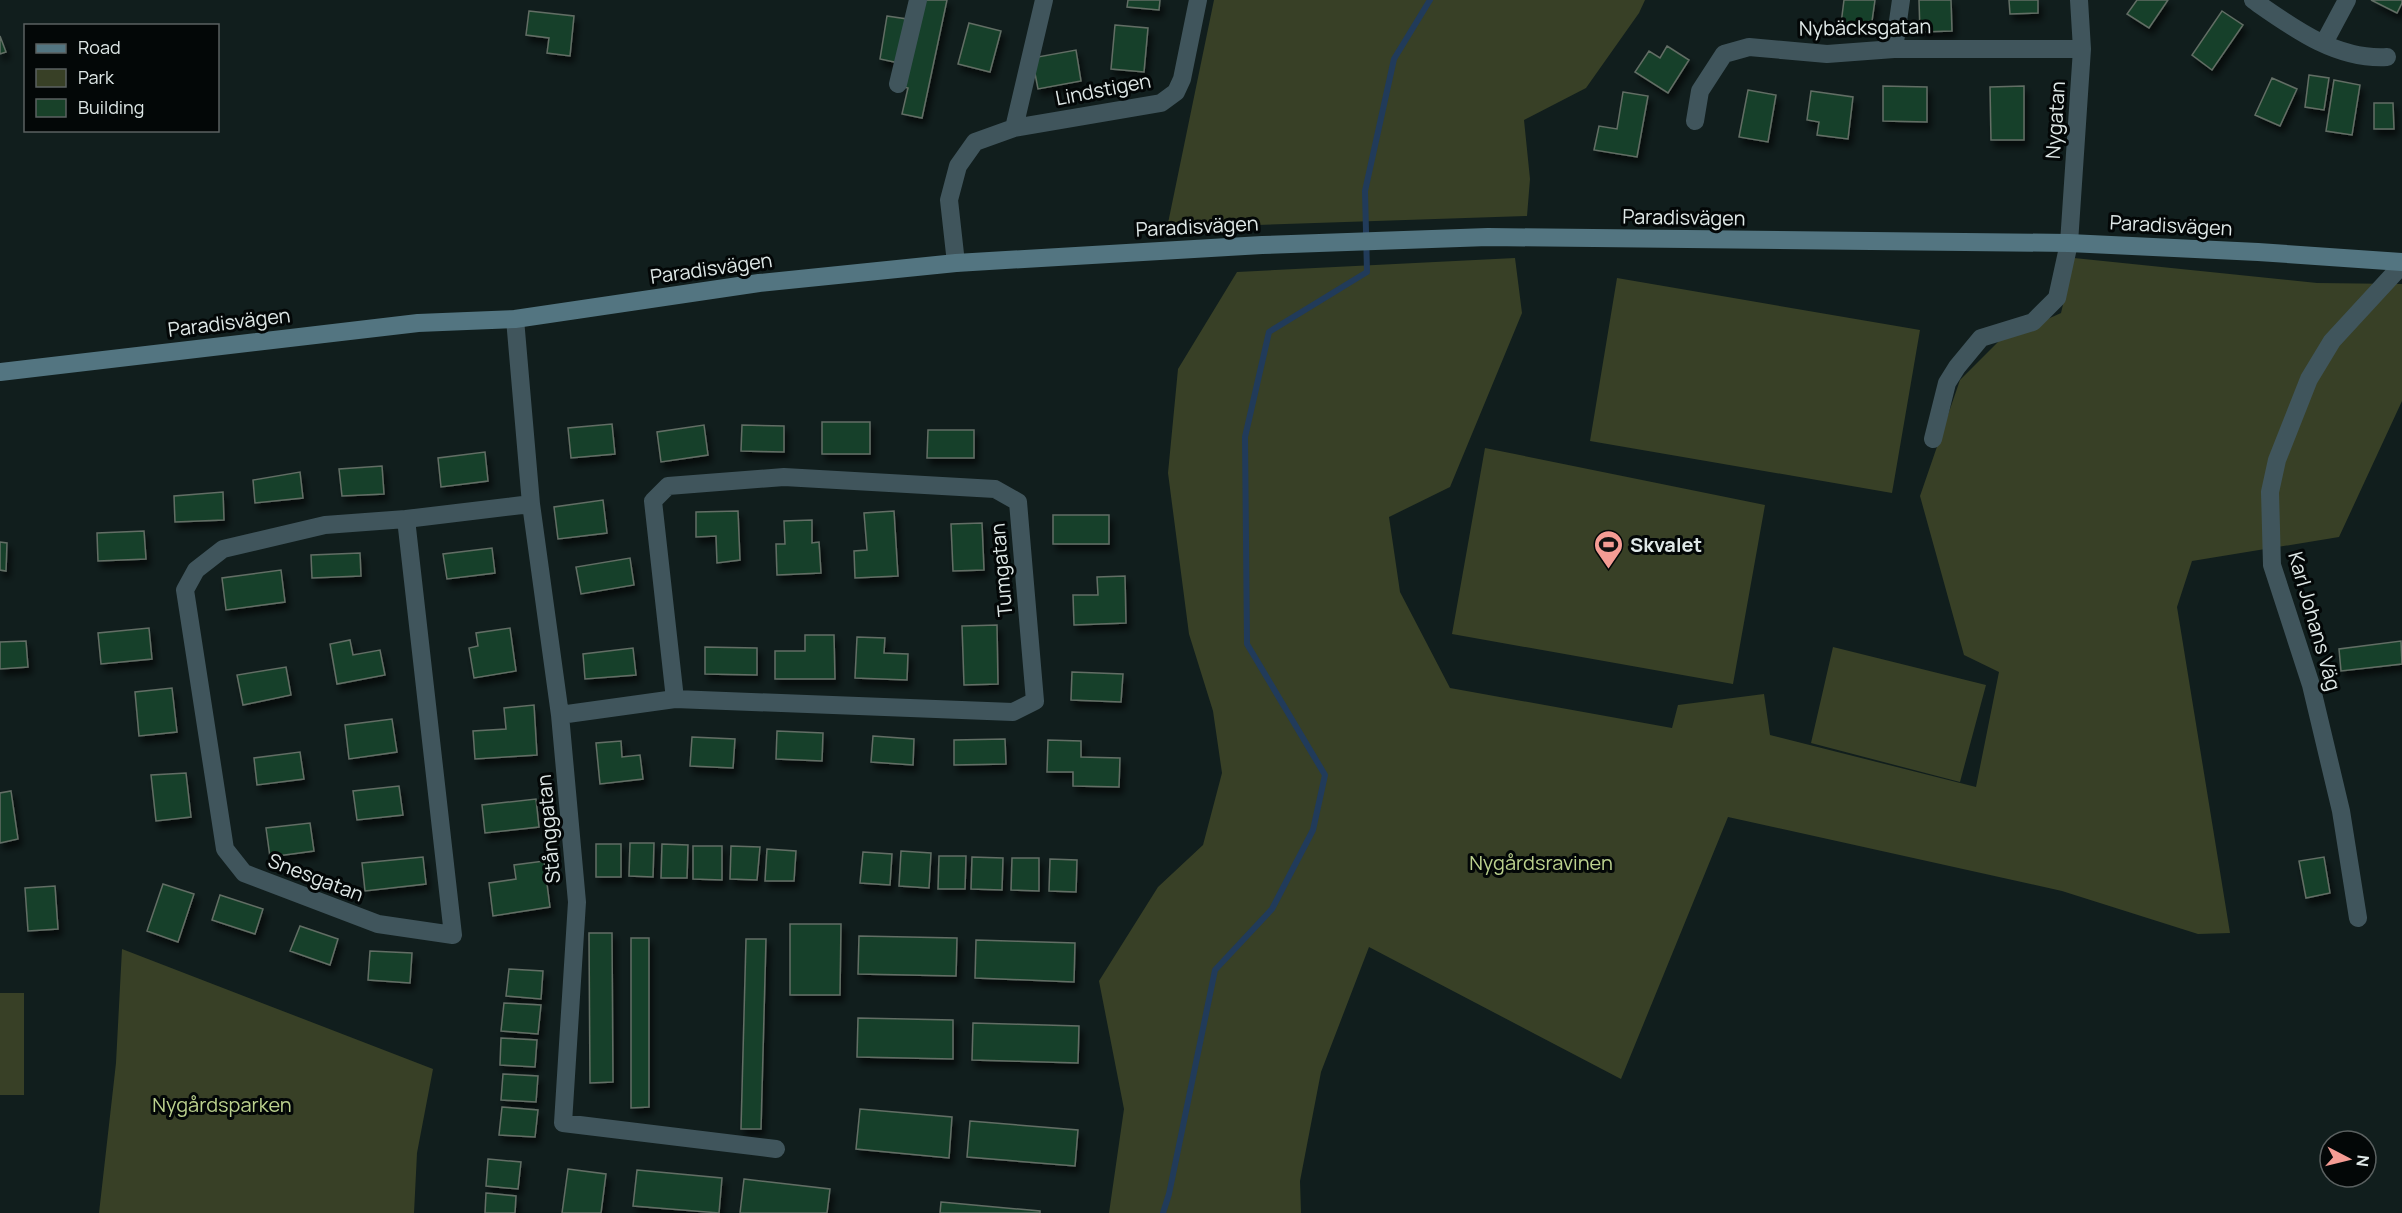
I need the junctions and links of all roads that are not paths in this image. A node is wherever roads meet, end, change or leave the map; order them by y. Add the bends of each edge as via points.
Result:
1 (918, 0) edge
2 (1044, 0) edge
3 (1198, 0) edge
4 (1900, 0) edge
5 (2079, 0) edge
6 (2253, 0) edge
7 (2346, 0) edge
8 (2324, 43) junction
9 (1894, 49) junction
10 (2082, 49) junction
11 (2387, 57) dead end
12 (898, 84) dead end
13 (1695, 121) dead end
14 (1014, 128) junction
15 (2069, 243) junction
16 (956, 263) junction
17 (2402, 264) edge
18 (515, 319) junction
19 (0, 372) edge
20 (1933, 439) dead end
21 (531, 504) junction
22 (406, 519) junction
23 (675, 699) junction
24 (560, 715) junction
25 (2358, 918) dead end
26 (776, 1149) dead end

1 - 12 street
2 - 14 street, Lindstigen
3 - 14 street, Lindstigen via 1182,79 1176,92 1161,103
4 - 9 street
5 - 10 street, Nygatan
6 - 8 street via 2298,31
7 - 8 street
8 - 11 street via 2342,52
9 - 10 street, Nybäcksgatan
9 - 13 street, Nybäcksgatan via 1827,54 1749,47 1724,54 1700,92
10 - 15 street, Nygatan
14 - 16 street, Lindstigen via 975,142 958,166 950,200
15 - 16 street, Paradisvägen via 1488,237 1262,245
15 - 17 street, Paradisvägen
15 - 20 street, Nygatan via 2057,298 2033,322 1981,338 1947,383
16 - 18 street, Paradisvägen via 759,283
17 - 25 street, Karl Johans Väg via 2332,341 2309,379 2277,460 2270,492 2272,565 2314,697 2341,812
18 - 19 street, Paradisvägen via 418,323
18 - 21 street, Stånggatan
21 - 22 street, Snesgatan
21 - 24 street, Stånggatan
22 - 22 street, Snesgatan via 413,579 453,935 378,924 244,873 225,849 185,590 196,570 223,549 325,525
23 - 23 street, Tumgatan via 653,501 668,486 784,477 995,489 1018,502 1035,701 1013,712
23 - 24 street, Tumgatan
24 - 26 street, Stånggatan via 577,902 563,1123

